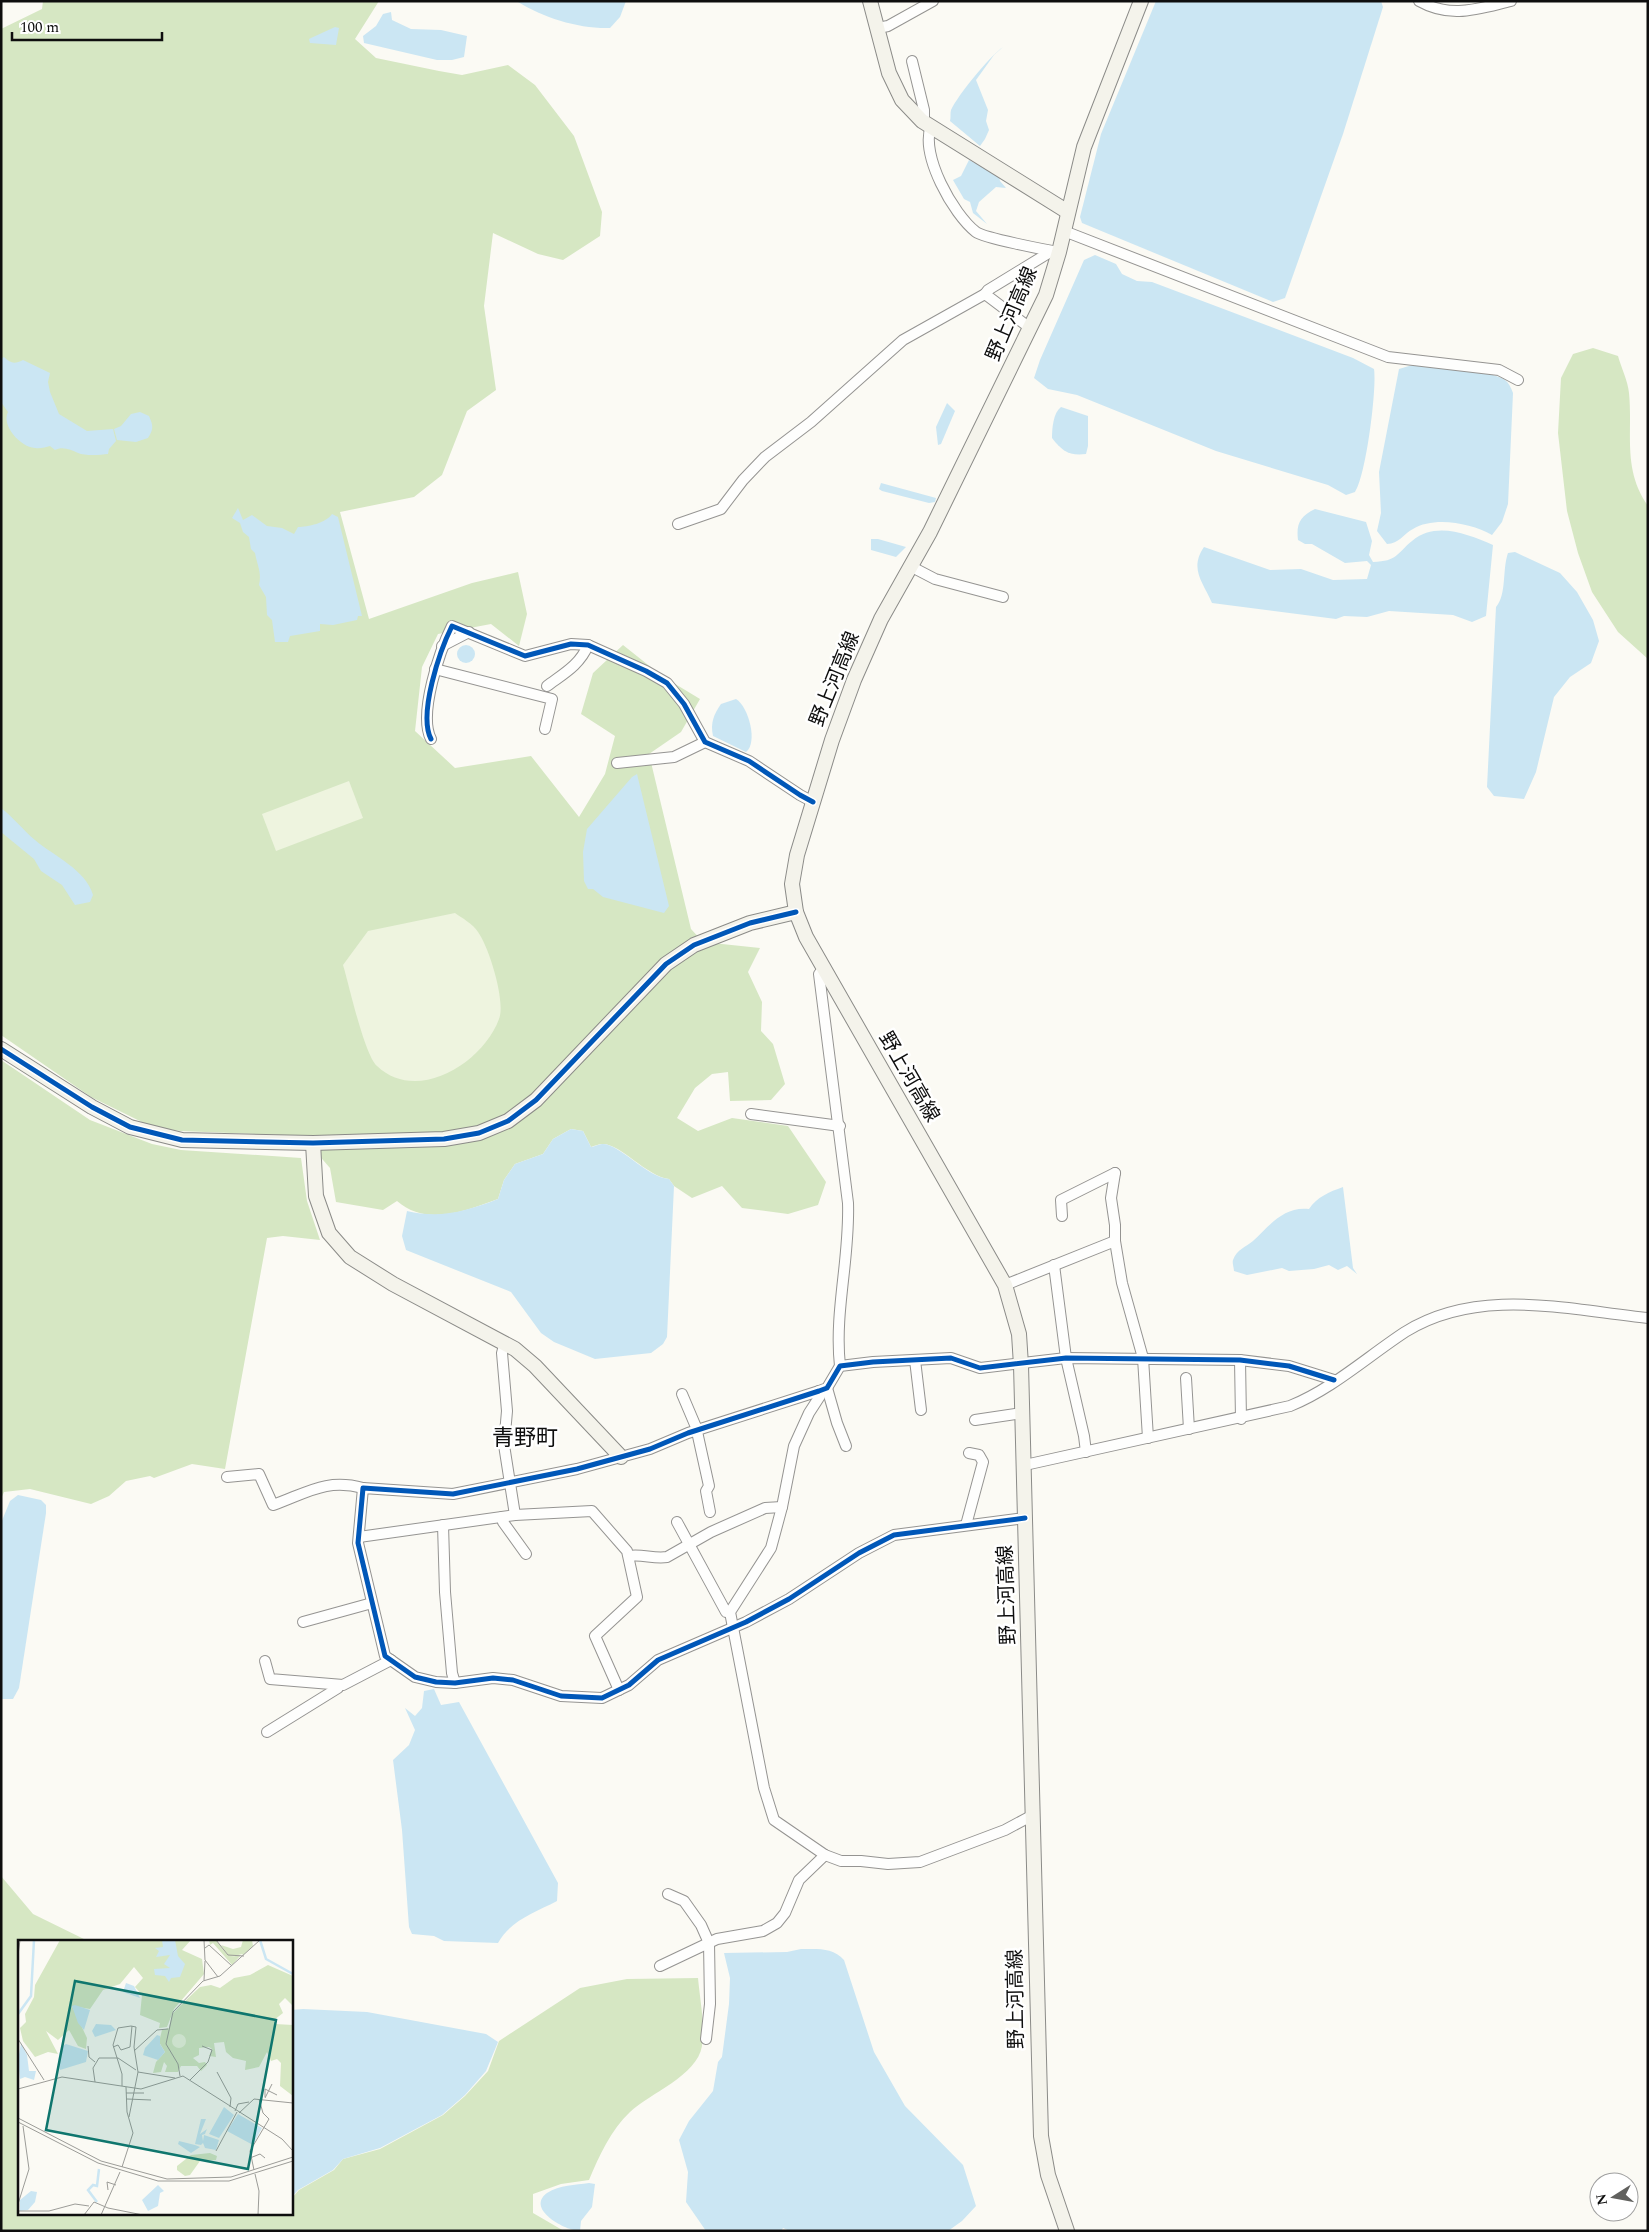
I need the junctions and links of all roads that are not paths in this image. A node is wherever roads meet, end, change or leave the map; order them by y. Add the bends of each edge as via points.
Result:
1 (870, 1) edge
2 (933, 1) edge
3 (1141, 1) edge
4 (1419, 1) edge
5 (1511, 1) edge
6 (878, 28) junction
7 (912, 61) dead end
8 (928, 124) junction
9 (1068, 212) junction
10 (1064, 231) junction
11 (1053, 251) junction
12 (985, 294) junction
13 (1030, 328) junction
14 (1518, 380) dead end
15 (678, 524) dead end
16 (910, 566) junction
17 (1003, 597) dead end
18 (588, 645) junction
19 (435, 669) junction
20 (547, 686) dead end
21 (545, 729) dead end
22 (431, 739) dead end
23 (705, 742) junction
24 (617, 763) dead end
25 (813, 802) junction
26 (796, 912) junction
27 (824, 968) junction
28 (1, 1049) edge
29 (751, 1114) dead end
30 (840, 1126) junction
31 (313, 1143) junction
32 (1062, 1216) dead end
33 (1115, 1242) junction
34 (1054, 1265) junction
35 (1005, 1284) junction
36 (1648, 1318) edge
37 (505, 1342) junction
38 (1066, 1358) junction
39 (1143, 1358) junction
40 (915, 1360) junction
41 (1240, 1360) junction
42 (1021, 1365) junction
43 (840, 1366) junction
44 (1186, 1378) dead end
45 (1334, 1380) junction
46 (823, 1390) junction
47 (682, 1394) dead end
48 (921, 1410) dead end
49 (1022, 1413) junction
50 (1241, 1419) junction
51 (975, 1420) dead end
52 (1189, 1429) junction
53 (697, 1431) junction
54 (1148, 1438) junction
55 (846, 1446) dead end
56 (1086, 1452) junction
57 (969, 1453) dead end
58 (621, 1457) junction
59 (1025, 1465) junction
60 (227, 1477) dead end
61 (510, 1482) junction
62 (363, 1488) junction
63 (782, 1507) junction
64 (710, 1512) dead end
65 (515, 1514) junction
66 (502, 1517) junction
67 (1025, 1518) junction
68 (677, 1522) dead end
69 (443, 1525) junction
70 (966, 1526) junction
71 (359, 1537) junction
72 (688, 1546) junction
73 (526, 1554) dead end
74 (629, 1556) junction
75 (372, 1603) junction
76 (730, 1612) junction
77 (303, 1622) dead end
78 (732, 1627) junction
79 (391, 1660) junction
80 (265, 1661) dead end
81 (455, 1683) junction
82 (338, 1685) junction
83 (619, 1690) junction
84 (267, 1732) dead end
85 (1033, 1815) junction
86 (825, 1854) junction
87 (668, 1894) dead end
88 (709, 1943) junction
89 (660, 1966) dead end
90 (706, 2039) dead end
91 (1067, 2231) edge

1 - 6 main road
2 - 6 street via 888,26
3 - 9 main road, 野上河高線 via 1084,147
4 - 5 street via 1434,10 1455,13
6 - 8 main road via 889,72 902,100
7 - 8 street
8 - 9 main road
8 - 11 street via 938,178 954,206 977,233
9 - 10 main road, 野上河高線
10 - 11 main road, 野上河高線
10 - 14 street via 1388,357 1499,370
11 - 12 street
11 - 13 main road, 野上河高線 via 1046,295
12 - 13 street
12 - 15 street via 903,340 811,422 765,457 721,509
13 - 16 main road, 野上河高線 via 930,532
16 - 17 street via 935,579
16 - 25 main road, 野上河高線 via 881,619 854,680
18 - 19 street via 571,644 525,656 452,626
18 - 20 street via 574,666
18 - 23 street via 667,683 684,704
19 - 21 street via 552,699
19 - 22 street via 426,724
23 - 24 street via 674,757
23 - 25 street via 749,761
25 - 26 main road, 野上河高線 via 792,884
26 - 27 main road, 野上河高線
26 - 31 main road via 750,923 694,945 666,964 536,1100 508,1121 479,1132 444,1139
27 - 30 street via 819,974
27 - 35 main road, 野上河高線
28 - 31 main road via 92,1107 130,1127 182,1140
29 - 30 street
30 - 43 street via 849,1228 838,1344
31 - 37 main road via 316,1196 329,1233 350,1257 393,1284
32 - 33 street via 1061,1200 1115,1174 1111,1198
33 - 34 street
33 - 39 street via 1122,1283
34 - 35 street
34 - 38 street
35 - 42 main road, 野上河高線 via 1019,1334
36 - 45 street via 1550,1306 1496,1304 1478,1307 1444,1315 1407,1331
37 - 58 main road via 535,1366
37 - 61 street via 502,1353 507,1411 504,1445
38 - 39 street
38 - 42 street
38 - 56 street
39 - 41 street
39 - 54 street
40 - 42 street via 951,1358 980,1368
40 - 43 street
40 - 48 street
41 - 45 street via 1289,1366
41 - 50 street
42 - 49 main road, 野上河高線
43 - 46 street
44 - 52 street
45 - 50 street via 1315,1396
46 - 53 street
46 - 55 street
46 - 63 street via 794,1446
47 - 53 street
49 - 51 street
49 - 59 main road, 野上河高線
50 - 52 street
52 - 54 street
53 - 58 street via 650,1450
53 - 64 street via 709,1486 706,1491
54 - 56 street
56 - 59 street
57 - 70 street via 979,1455 983,1462
58 - 61 street
59 - 67 main road, 野上河高線
60 - 62 street via 259,1474 273,1505 328,1484
61 - 62 street via 453,1494
61 - 65 street
62 - 71 street
63 - 72 street via 765,1508
63 - 76 street via 771,1548
65 - 66 street
65 - 74 street via 592,1511
66 - 69 street
66 - 73 street
67 - 70 street
67 - 85 main road, 野上河高線
68 - 72 street
69 - 71 street
69 - 81 street via 445,1592
70 - 78 street via 894,1535 859,1553 789,1599
71 - 75 street
72 - 74 street via 667,1557
72 - 76 street via 726,1612
74 - 83 street via 636,1600 594,1638
75 - 77 street
75 - 79 street via 385,1656
76 - 78 street
78 - 83 street via 658,1660
78 - 86 street via 764,1788 774,1820
79 - 81 street via 415,1677
79 - 82 street
80 - 82 street via 270,1680
81 - 83 street via 493,1678 513,1680 561,1696 602,1698
82 - 84 street via 338,1688
85 - 86 street via 1005,1830 920,1862 841,1862
85 - 91 main road, 野上河高線 via 1041,2136 1048,2176
86 - 88 street via 799,1880 777,1924 763,1931
87 - 88 street via 684,1901 702,1925
88 - 89 street
88 - 90 street via 710,2004

